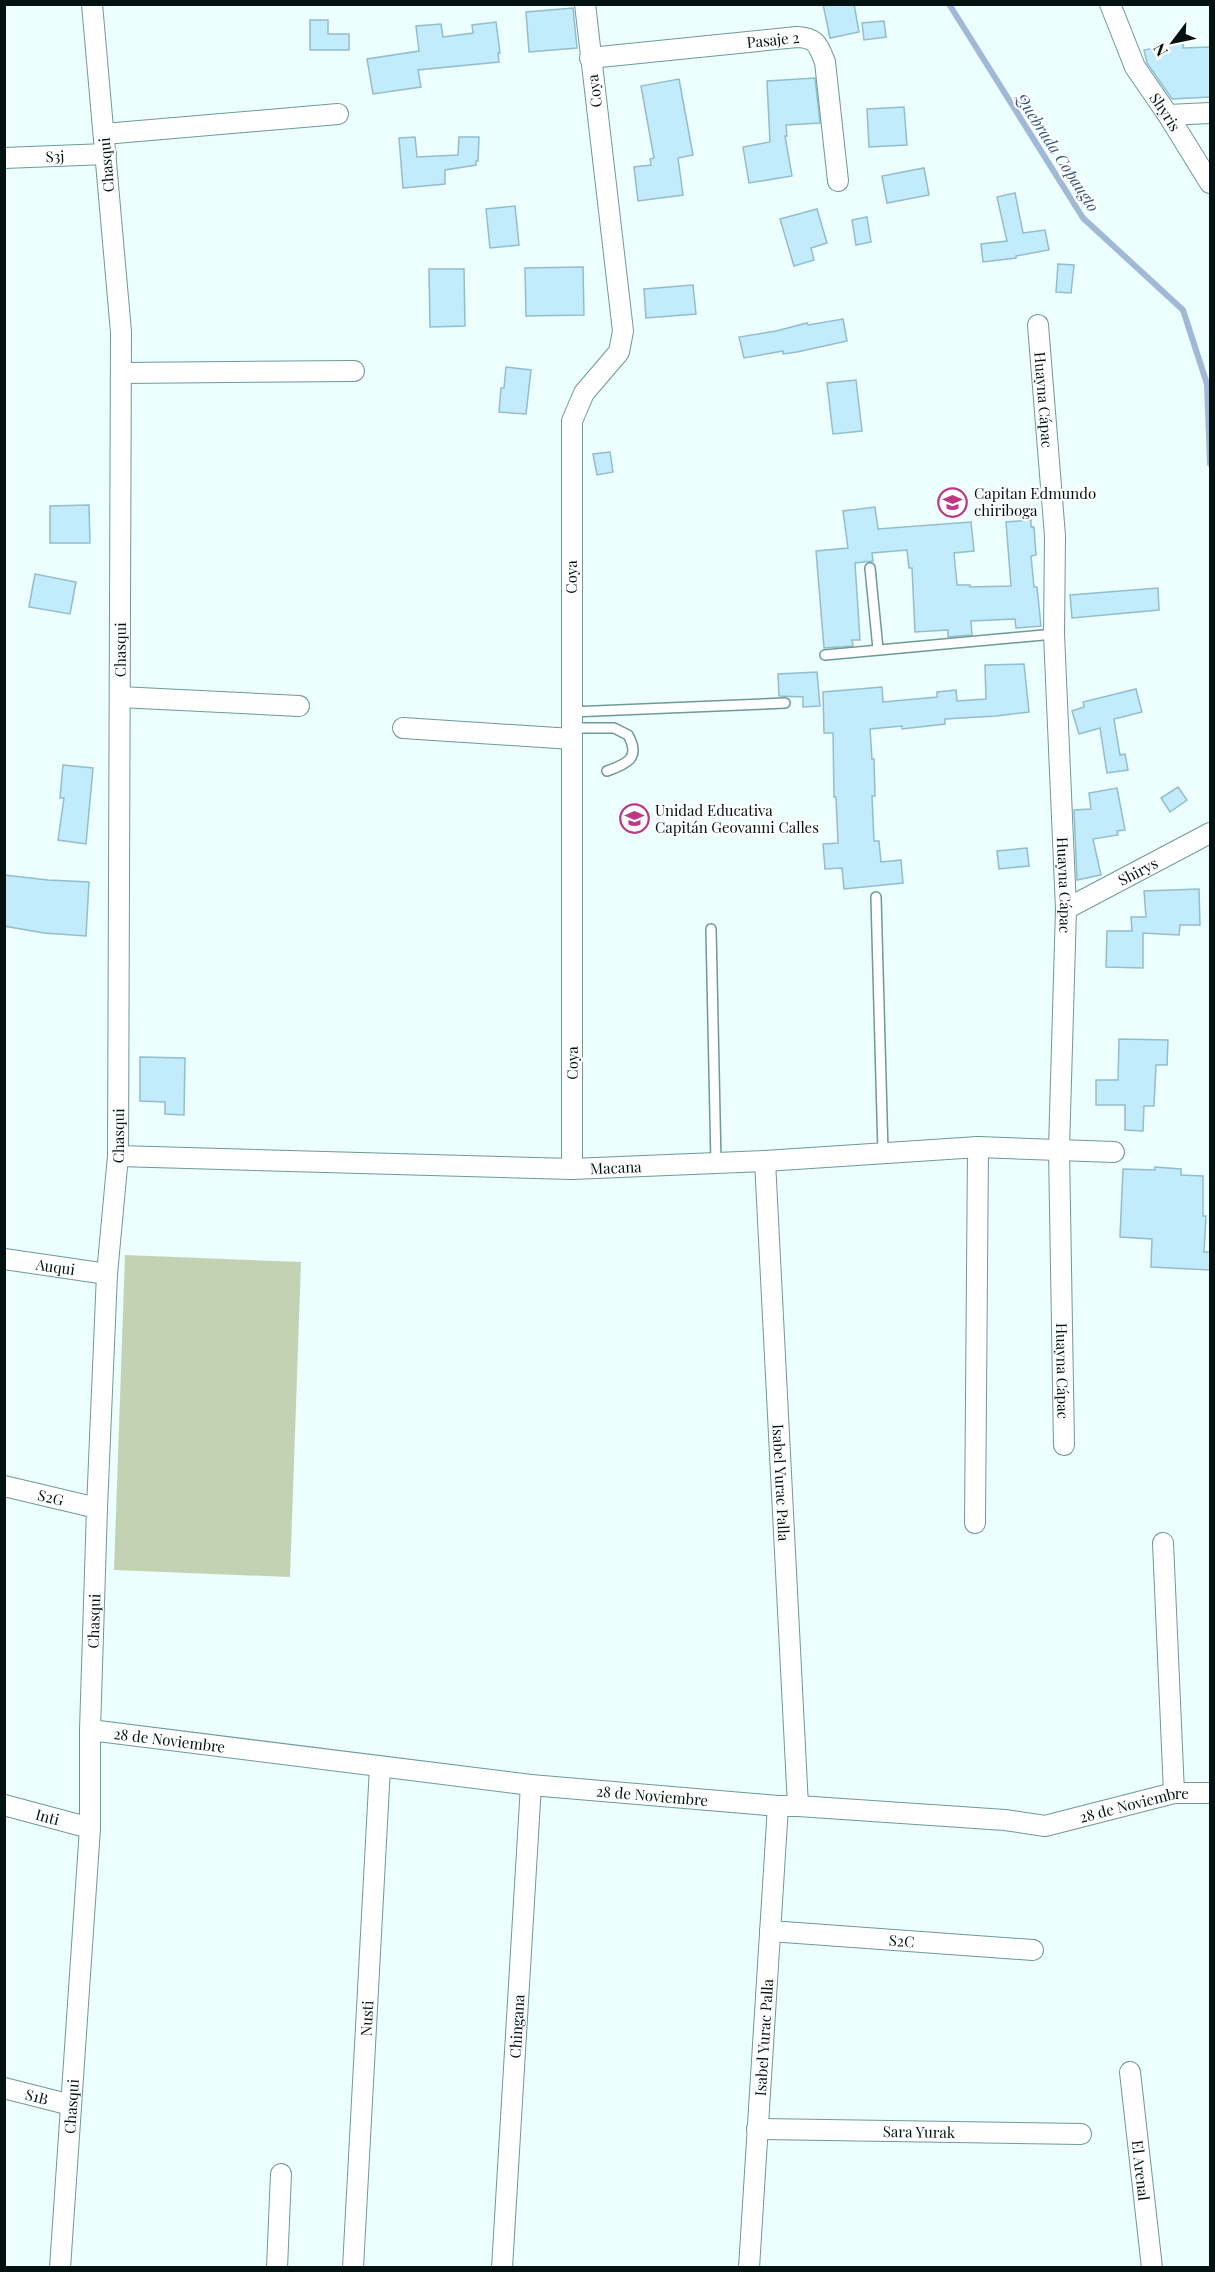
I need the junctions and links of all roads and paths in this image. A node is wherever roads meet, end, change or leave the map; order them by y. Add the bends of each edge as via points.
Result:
1 (92, 4) edge
2 (585, 4) edge
3 (1110, 4) edge
4 (590, 58) junction
5 (1210, 113) edge
6 (338, 114) dead end
7 (1168, 115) junction
8 (104, 134) junction
9 (105, 154) junction
10 (4, 158) edge
11 (838, 181) dead end
12 (1210, 183) edge
13 (1038, 325) dead end
14 (354, 371) dead end
15 (121, 373) junction
16 (870, 567) dead end
17 (1054, 634) junction
18 (878, 649) junction
19 (825, 655) dead end
20 (120, 697) junction
21 (785, 703) dead end
22 (299, 706) dead end
23 (572, 726) junction
24 (403, 728) dead end
25 (607, 771) dead end
26 (1210, 833) edge
27 (876, 897) dead end
28 (1066, 909) junction
29 (711, 929) dead end
30 (978, 1147) junction
31 (1059, 1149) junction
32 (1114, 1152) dead end
33 (883, 1153) junction
34 (118, 1155) junction
35 (765, 1161) junction
36 (716, 1163) junction
37 (572, 1169) junction
38 (4, 1259) edge
39 (107, 1274) junction
40 (1064, 1445) dead end
41 (4, 1486) edge
42 (97, 1508) junction
43 (975, 1523) dead end
44 (1163, 1543) dead end
45 (90, 1730) junction
46 (380, 1767) junction
47 (531, 1785) junction
48 (1174, 1793) junction
49 (1210, 1793) edge
50 (4, 1805) edge
51 (777, 1806) junction
52 (798, 1806) junction
53 (90, 1828) junction
54 (770, 1931) junction
55 (1033, 1950) dead end
56 (1130, 2072) dead end
57 (4, 2088) edge
58 (71, 2105) junction
59 (758, 2129) junction
60 (1081, 2134) dead end
61 (281, 2174) dead end
62 (60, 2268) edge
63 (277, 2268) edge
64 (353, 2268) edge
65 (502, 2268) edge
66 (749, 2268) edge
67 (1152, 2268) edge

1 - 8 street, Chasqui
2 - 4 street, Coya
3 - 7 street, Shyris via 1135,67
4 - 11 street, Pasaje 2 via 809,38 818,45 825,62
4 - 23 street, Coya via 623,332 619,352 584,393 572,421
5 - 7 street
6 - 8 street
7 - 12 street, Shyris
8 - 9 street, Chasqui
9 - 10 street, S3j
9 - 15 street, Chasqui
13 - 17 street, Huayna Cápac via 1055,536
14 - 15 street
15 - 20 street, Chasqui
16 - 18 lane
17 - 18 lane
17 - 28 street, Huayna Cápac
18 - 19 lane
20 - 22 street
20 - 34 street, Chasqui
21 - 23 lane
23 - 24 street
23 - 25 lane via 614,728 628,735 633,751 630,760
23 - 37 street, Coya
26 - 28 street, Shirys
27 - 33 lane
28 - 31 street, Huayna Cápac
29 - 36 lane
30 - 31 street, Macana
30 - 33 street, Macana
30 - 43 street
31 - 32 street, Macana
31 - 40 street, Huayna Cápac
33 - 35 street, Macana
34 - 37 street, Macana
34 - 39 street, Chasqui
35 - 36 street, Macana
35 - 52 street, Isabel Yurac Palla
36 - 37 street, Macana
38 - 39 street, Auqui
39 - 42 street, Chasqui
41 - 42 street, S2G
42 - 45 street, Chasqui
44 - 48 street
45 - 46 street, 28 de Noviembre
45 - 53 street, Chasqui
46 - 47 street, 28 de Noviembre
46 - 64 street, Nusti
47 - 51 street, 28 de Noviembre
47 - 65 street, Chingana
48 - 49 street, 28 de Noviembre
48 - 52 street, 28 de Noviembre via 1045,1826
50 - 53 street, Inti
51 - 52 street, 28 de Noviembre
51 - 54 street, Isabel Yurac Palla
53 - 58 street, Chasqui
54 - 55 street, S2C
54 - 59 street, Isabel Yurac Palla
56 - 67 street, El Arenal
57 - 58 street, S1B
58 - 62 street, Chasqui
59 - 60 street, Sara Yurak
59 - 66 street, Isabel Yurac Palla
61 - 63 street

